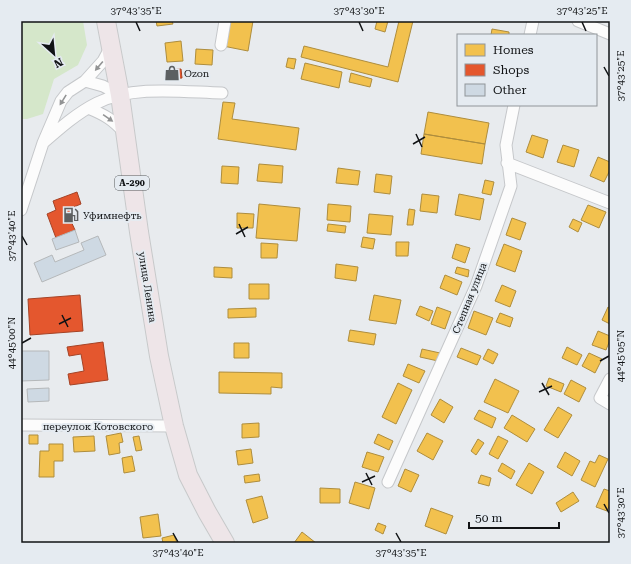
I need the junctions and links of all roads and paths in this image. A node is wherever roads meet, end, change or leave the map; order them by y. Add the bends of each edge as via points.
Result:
1 (106, 21) edge
2 (224, 21) edge
3 (533, 21) edge
4 (578, 21) edge
5 (530, 34) edge
6 (610, 34) edge
7 (221, 45) dead end
8 (110, 48) junction
9 (85, 81) junction
10 (222, 93) dead end
11 (120, 95) junction
12 (514, 106) edge
13 (88, 108) junction
14 (125, 134) junction
15 (43, 143) junction
16 (507, 163) junction
17 (610, 203) edge
18 (21, 210) edge
19 (610, 379) edge
20 (610, 404) edge
21 (21, 425) edge
22 (174, 426) junction
23 (388, 482) dead end
24 (225, 543) edge

1 - 8 highway, улица Ленина / А-290
2 - 7 street
3 - 5 street
4 - 6 street
8 -> 9 street via 103,61
8 - 11 highway, улица Ленина / А-290
9 - 11 street via 103,86
9 -> 15 street via 68,92 61,101
10 - 11 street via 153,91
11 - 13 street via 97,102
11 - 14 highway, улица Ленина / А-290
12 - 16 street, Степная улица via 506,145
13 -> 14 street via 105,115
13 - 15 street
14 - 22 highway, улица Ленина / А-290 via 158,356
15 - 18 street
16 - 17 street
16 - 23 street, Степная улица via 511,186 476,286
19 - 20 street via 600,398
21 - 22 street, переулок Котовского
22 - 24 highway, улица Ленина / А-290 via 188,475

